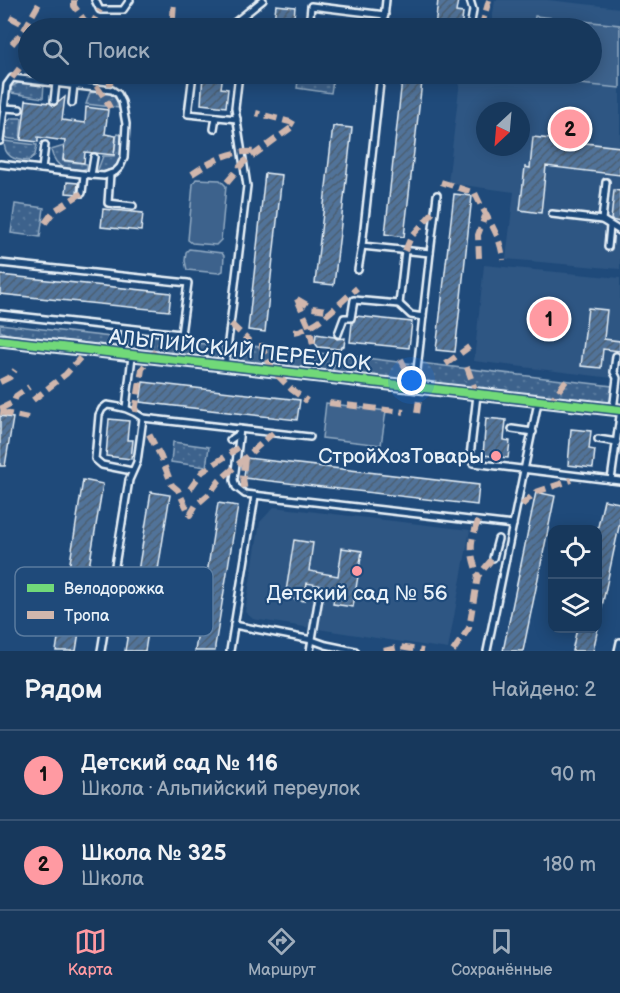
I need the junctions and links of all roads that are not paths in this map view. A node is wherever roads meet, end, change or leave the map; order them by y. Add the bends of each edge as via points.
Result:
1 (95, 0) edge
2 (130, 0) edge
3 (263, 0) edge
4 (307, 0) edge
5 (386, 0) edge
6 (470, 0) edge
7 (311, 6) junction
8 (106, 10) junction
9 (385, 15) junction
10 (106, 18) edge
11 (240, 18) edge
12 (310, 18) edge
13 (385, 18) edge
14 (472, 18) edge
15 (18, 79) edge
16 (53, 84) edge
17 (67, 84) edge
18 (192, 84) edge
19 (238, 84) edge
20 (380, 84) edge
21 (74, 85) junction
22 (54, 101) dead end
23 (72, 103) dead end
24 (4, 108) junction
25 (20, 109) dead end
26 (216, 117) junction
27 (237, 119) junction
28 (214, 129) dead end
29 (0, 141) edge
30 (45, 145) dead end
31 (94, 156) dead end
32 (0, 164) edge
33 (42, 169) junction
34 (110, 174) junction
35 (84, 175) junction
36 (91, 176) junction
37 (606, 182) dead end
38 (82, 193) dead end
39 (437, 195) dead end
40 (133, 206) dead end
41 (552, 214) dead end
42 (602, 220) junction
43 (610, 226) junction
44 (620, 231) edge
45 (362, 246) junction
46 (608, 247) dead end
47 (405, 250) junction
48 (430, 252) junction
49 (0, 263) edge
50 (358, 270) dead end
51 (399, 304) junction
52 (0, 314) edge
53 (423, 317) junction
54 (124, 329) junction
55 (338, 334) dead end
56 (0, 340) edge
57 (127, 355) junction
58 (616, 356) dead end
59 (225, 367) junction
60 (415, 388) junction
61 (477, 395) junction
62 (538, 402) junction
63 (126, 408) junction
64 (618, 412) edge
65 (143, 418) junction
66 (512, 429) dead end
67 (240, 432) junction
68 (533, 432) junction
69 (310, 437) dead end
70 (598, 439) dead end
71 (230, 440) dead end
72 (616, 442) junction
73 (132, 471) junction
74 (525, 471) junction
75 (611, 480) junction
76 (620, 481) edge
77 (117, 490) dead end
78 (126, 492) junction
79 (255, 496) junction
80 (498, 523) junction
81 (513, 525) junction
82 (494, 529) dead end
83 (498, 539) dead end
84 (495, 548) junction
85 (507, 551) junction
86 (494, 558) dead end
87 (114, 567) edge
88 (319, 597) dead end
89 (234, 625) junction
90 (103, 636) edge
91 (312, 640) junction
92 (620, 642) edge
93 (325, 648) edge
94 (101, 651) edge
95 (230, 651) edge
96 (310, 651) edge
97 (355, 651) edge
98 (487, 651) edge
99 (618, 651) edge

1 - 8 lane via 100,10
2 - 8 lane via 123,10
3 - 11 lane
4 - 7 lane
5 - 9 lane
6 - 14 lane
7 - 9 lane
7 - 12 lane
8 - 10 lane
9 - 13 lane
15 - 24 lane via 12,78 7,85
16 - 22 lane
17 - 21 lane
18 - 26 lane via 188,114
19 - 27 lane
20 - 45 lane
21 - 23 lane
21 - 34 lane via 112,90 122,102 126,124 124,158
24 - 25 lane
24 - 29 lane
26 - 27 lane
26 - 28 lane
27 - 59 lane via 247,186
30 - 33 lane
31 - 36 lane
32 - 33 lane
33 - 35 lane
34 - 36 lane
34 - 40 lane via 108,203
35 - 36 lane
35 - 38 lane
37 - 42 lane
39 - 48 lane
41 - 42 lane
42 - 43 lane
43 - 44 lane
43 - 46 lane
45 - 47 lane
45 - 50 lane
47 - 48 lane
47 - 51 lane
48 - 53 lane
49 - 54 lane via 188,283 181,334
51 - 53 lane via 411,315
51 - 55 lane via 354,300 351,318 344,318
52 - 54 lane
53 - 60 lane
54 - 57 lane
56 - 57 street, АЛЬПИЙСКИЙ ПЕРЕУЛОК
57 - 59 street, АЛЬПИЙСКИЙ ПЕРЕУЛОК
57 - 63 lane
58 - 64 lane
59 - 60 street, АЛЬПИЙСКИЙ ПЕРЕУЛОК
60 - 61 street, АЛЬПИЙСКИЙ ПЕРЕУЛОК
61 - 62 street, АЛЬПИЙСКИЙ ПЕРЕУЛОК
61 - 74 lane via 470,460
62 - 64 street, АЛЬПИЙСКИЙ ПЕРЕУЛОК
62 - 68 lane
63 - 65 lane
63 - 73 lane via 107,405 102,409 94,457 102,465
64 - 72 lane
65 - 67 lane
65 - 73 lane via 137,462
66 - 68 lane
67 - 69 lane
67 - 71 lane
67 - 79 lane via 235,484 242,492
68 - 74 lane
70 - 72 lane
72 - 75 lane
73 - 78 lane
74 - 75 lane
74 - 81 lane
75 - 76 lane
77 - 78 lane
78 - 87 lane
79 - 80 lane
79 - 89 lane
80 - 81 lane
80 - 82 lane
81 - 85 lane
83 - 84 lane
84 - 85 lane
84 - 86 lane
85 - 98 lane
88 - 91 lane
89 - 91 lane
89 - 95 lane
90 - 94 lane
91 - 93 lane
91 - 96 lane
92 - 99 lane
93 - 97 lane

